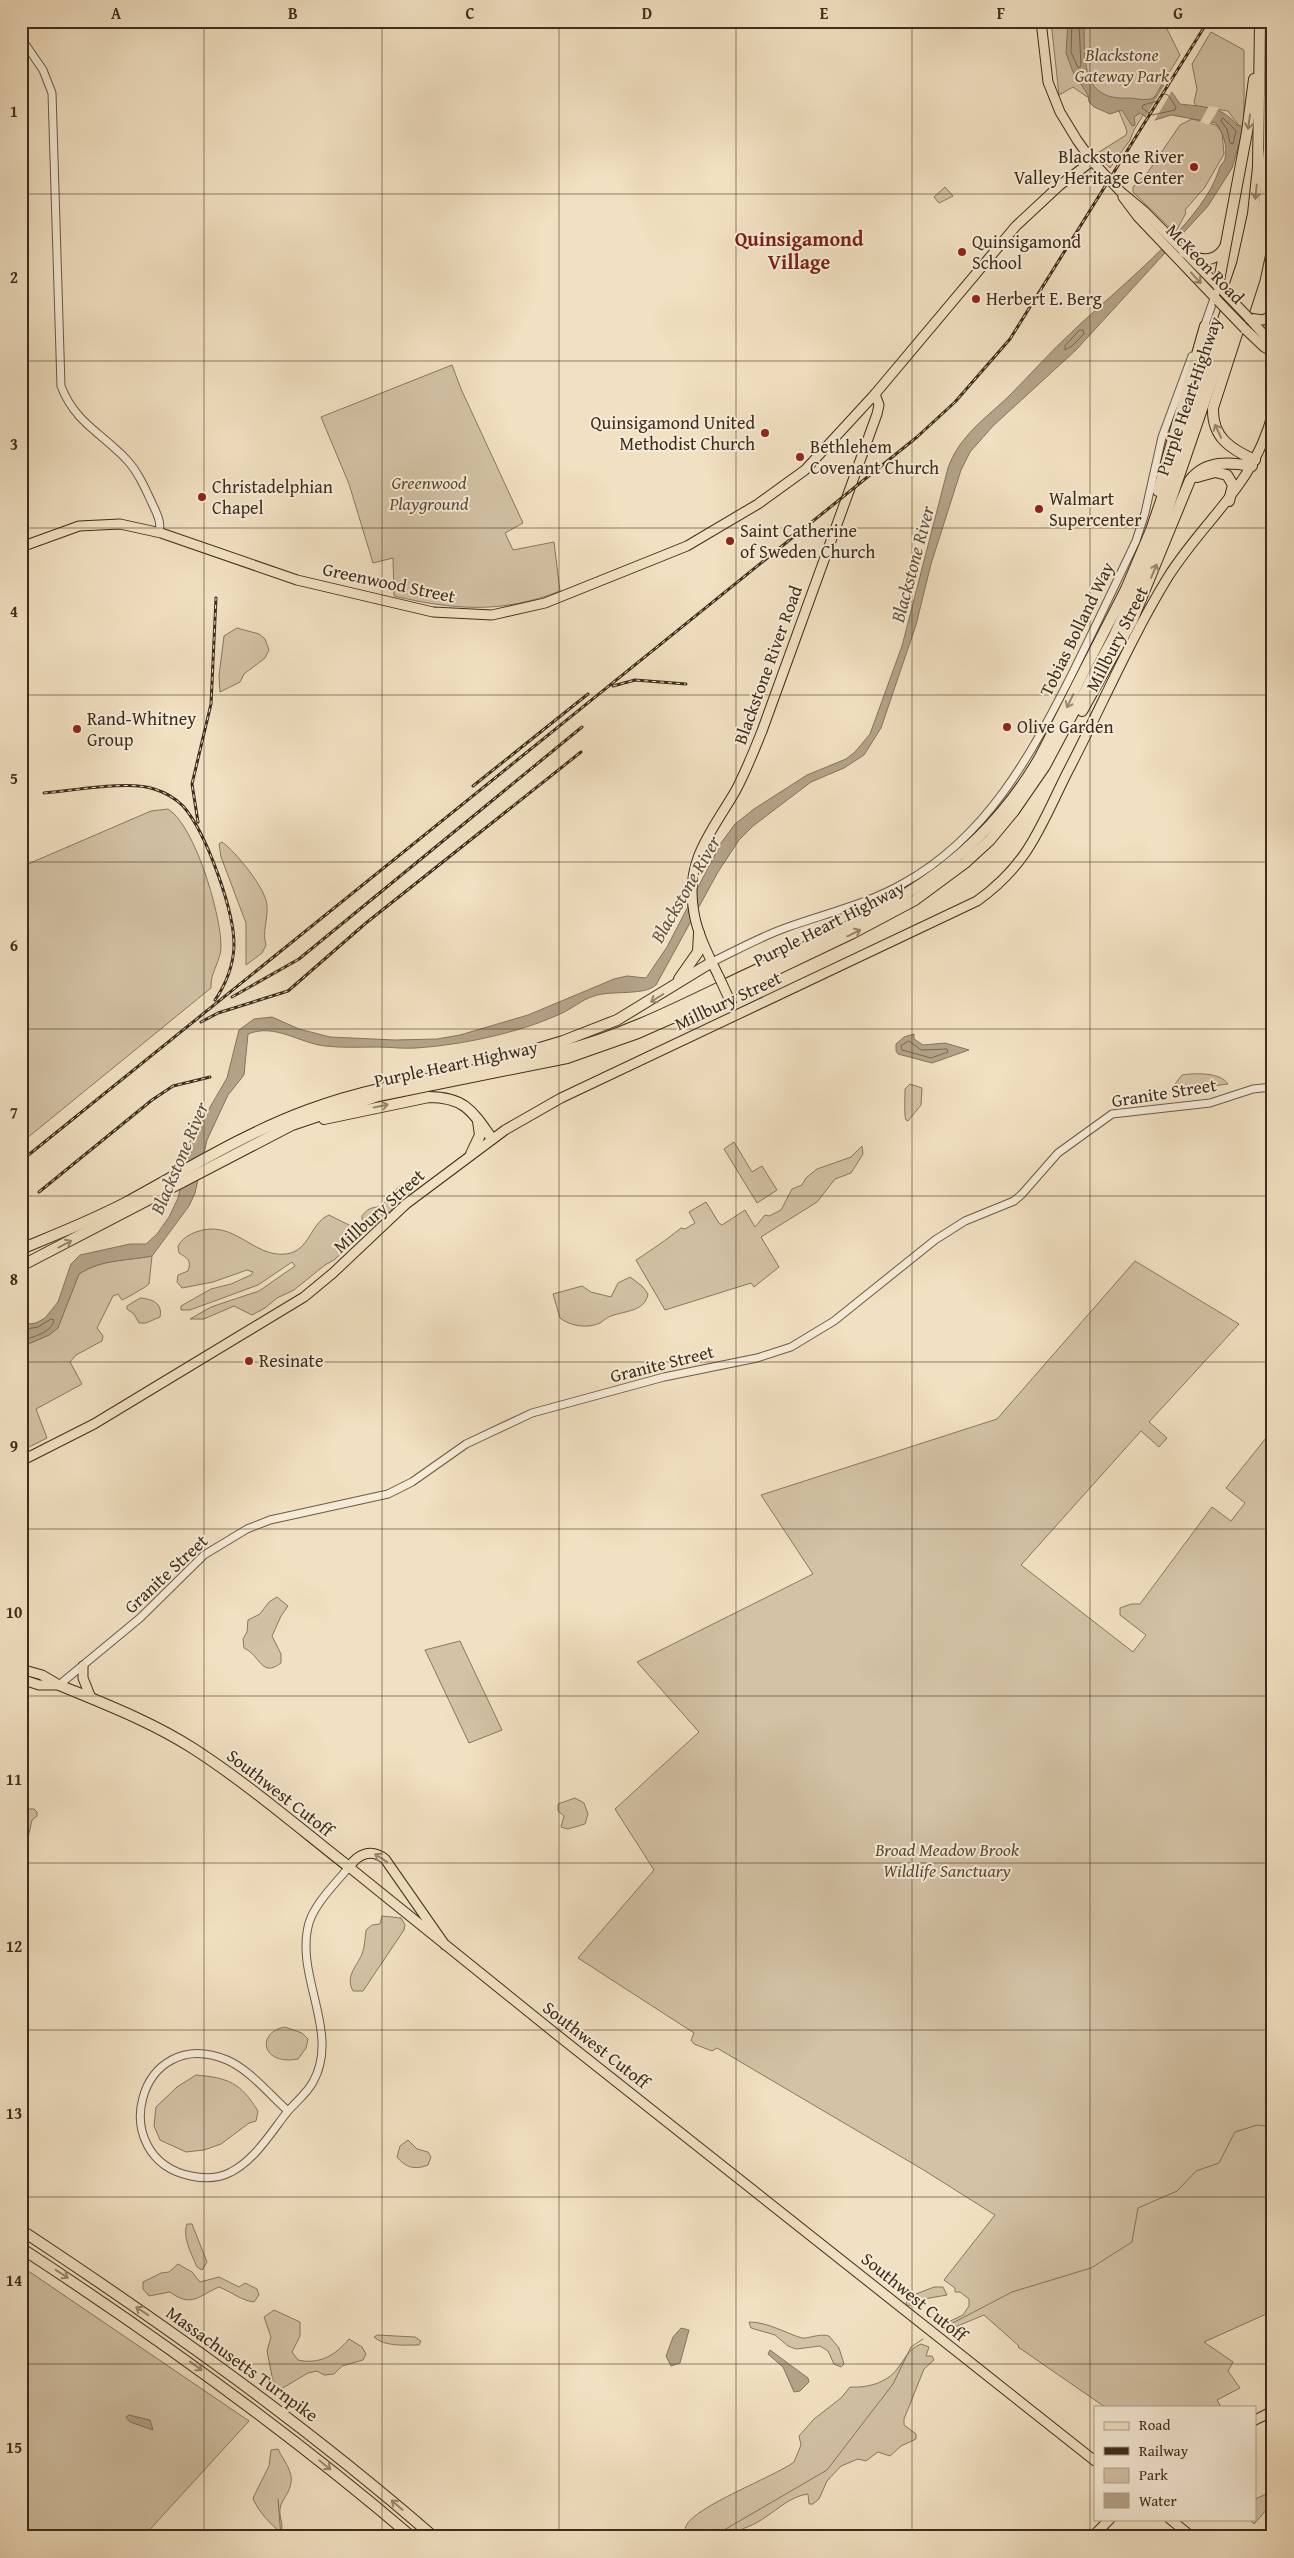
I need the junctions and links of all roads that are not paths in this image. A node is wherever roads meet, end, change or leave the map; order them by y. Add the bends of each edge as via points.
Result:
1 (1041, 21) edge
2 (1259, 21) edge
3 (1270, 21) edge
4 (21, 38) edge
5 (1270, 102) junction
6 (1092, 161) junction
7 (1226, 246) junction
8 (1181, 255) junction
9 (1220, 288) junction
10 (1216, 299) junction
11 (1273, 315) edge
12 (1248, 318) junction
13 (1205, 326) junction
14 (1273, 345) edge
15 (1273, 352) edge
16 (875, 394) junction
17 (1272, 416) edge
18 (1253, 463) junction
19 (1190, 480) junction
20 (1228, 501) junction
21 (159, 532) junction
22 (21, 547) edge
23 (1138, 563) junction
24 (1045, 766) junction
25 (699, 933) junction
26 (712, 962) junction
27 (674, 986) junction
28 (737, 1014) junction
29 (447, 1074) junction
30 (1273, 1087) edge
31 (477, 1117) junction
32 (492, 1139) junction
33 (250, 1144) junction
34 (471, 1154) junction
35 (217, 1158) junction
36 (165, 1185) junction
37 (21, 1249) edge
38 (21, 1266) edge
39 (21, 1461) edge
40 (83, 1666) junction
41 (21, 1669) edge
42 (21, 1679) edge
43 (59, 1685) junction
44 (91, 1698) junction
45 (349, 1867) junction
46 (446, 1945) junction
47 (288, 2111) junction
48 (21, 2230) edge
49 (21, 2248) edge
50 (1273, 2411) edge
51 (1256, 2420) edge
52 (1094, 2460) edge
53 (1109, 2520) edge
54 (1171, 2520) edge
55 (412, 2537) edge
56 (434, 2537) edge
57 (1092, 2537) edge
58 (1192, 2537) edge

1 - 6 main road, McKeon Road via 1044,65 1051,92 1066,123
2 -> 7 highway via 1249,121
2 -> 23 highway, Purple Heart Highway via 1258,167 1250,231 1231,299
3 - 5 highway, Purple Heart Highway
4 - 21 street via 43,70 52,93 61,386 78,417 133,467 158,516
18 -> 5 highway via 1228,446 1217,432 1213,415 1214,400 1255,278 1267,229 1272,171
5 - 24 highway, Purple Heart Highway via 1268,168 1259,230 1216,368 1142,574 1114,636
6 - 8 main road, McKeon Road via 1121,192 1134,212
6 - 16 main road via 1060,185 1016,226
7 - 8 highway via 1216,257 1205,260
7 - 9 highway
8 - 9 main road, McKeon Road
8 -> 10 main road, McKeon Road
9 - 10 street, Tobias Bolland Way
9 - 12 main road, McKeon Road, bridge
10 - 13 street, Tobias Bolland Way
10 - 15 main road, McKeon Road, bridge via 1264,348
11 - 12 main road via 1263,320
12 - 14 main road, McKeon Road
13 - 23 highway
13 - 26 street, Tobias Bolland Way via 1166,424 1136,541 1032,751 996,804 976,828 936,863 889,892 766,935
16 - 21 main road, Greenwood Street via 814,464 758,504 699,540 575,592 522,610 473,615 445,614 410,607 297,580
16 - 25 main road, Blackstone River Road via 879,405 877,414 760,736 739,784 700,849 694,866 692,903
17 - 18 main road, Millbury Street
18 - 19 highway via 1213,465 1200,470
18 - 20 main road, Millbury Street
19 - 20 highway via 1210,473 1227,475 1233,485
24 -> 19 highway via 1093,693 1128,629
20 - 28 main road, Millbury Street via 1167,578 1035,841 1009,875 977,901
21 - 22 main road, Greenwood Street via 120,524 90,524
23 -> 29 highway, Purple Heart Highway via 1066,711 1024,784 989,829 949,865 876,912 640,1024 563,1051
33 -> 24 highway, Purple Heart Highway via 300,1122 378,1096 567,1058 630,1036 704,1004 885,917 939,883 990,840
25 - 26 main road, Blackstone River Road
25 - 27 highway via 695,958
26 - 27 highway
26 - 28 main road, Blackstone River Road, bridge
27 -> 29 highway via 600,1028
28 - 32 main road, Millbury Street via 561,1098
29 - 35 highway, Purple Heart Highway via 379,1088 306,1110
30 - 40 street, Granite Street via 1253,1089 1210,1103 1112,1114 1058,1154 1014,1201 965,1221 935,1240 834,1322 791,1347 532,1413 466,1444 412,1482 388,1494 270,1520 246,1529 204,1555 140,1618
31 - 32 highway
33 -> 31 highway via 347,1113 429,1097 454,1100
31 - 34 highway via 480,1135
32 - 34 main road, Millbury Street
33 - 35 highway, Purple Heart Highway
34 - 39 main road, Millbury Street via 406,1204 304,1297 94,1424
35 - 36 highway, Purple Heart Highway
36 - 37 highway, Purple Heart Highway
38 -> 36 highway, Purple Heart Highway
40 - 43 street, Granite Street
40 - 44 main road via 83,1678
41 - 43 main road, Southwest Cutoff via 42,1675
42 - 43 main road, Southwest Cutoff via 39,1685
43 - 44 highway, Southwest Cutoff
44 - 45 highway, Southwest Cutoff via 130,1714 193,1748
45 - 46 main road, Southwest Cutoff
46 -> 45 main road via 385,1859 367,1853 357,1857
45 - 47 street via 309,1923 306,1953 322,2036 322,2056 314,2080
46 - 52 main road, Southwest Cutoff
47 - 47 street via 233,2063 213,2056 195,2055 174,2059 155,2072 144,2089 140,2118 145,2138 163,2164 185,2175 213,2178 230,2173 244,2163
56 -> 48 highway, Massachusetts Turnpike via 344,2461 232,2375
49 -> 55 highway, Massachusetts Turnpike via 226,2388
50 - 51 main road
53 - 57 main road
54 - 58 main road

